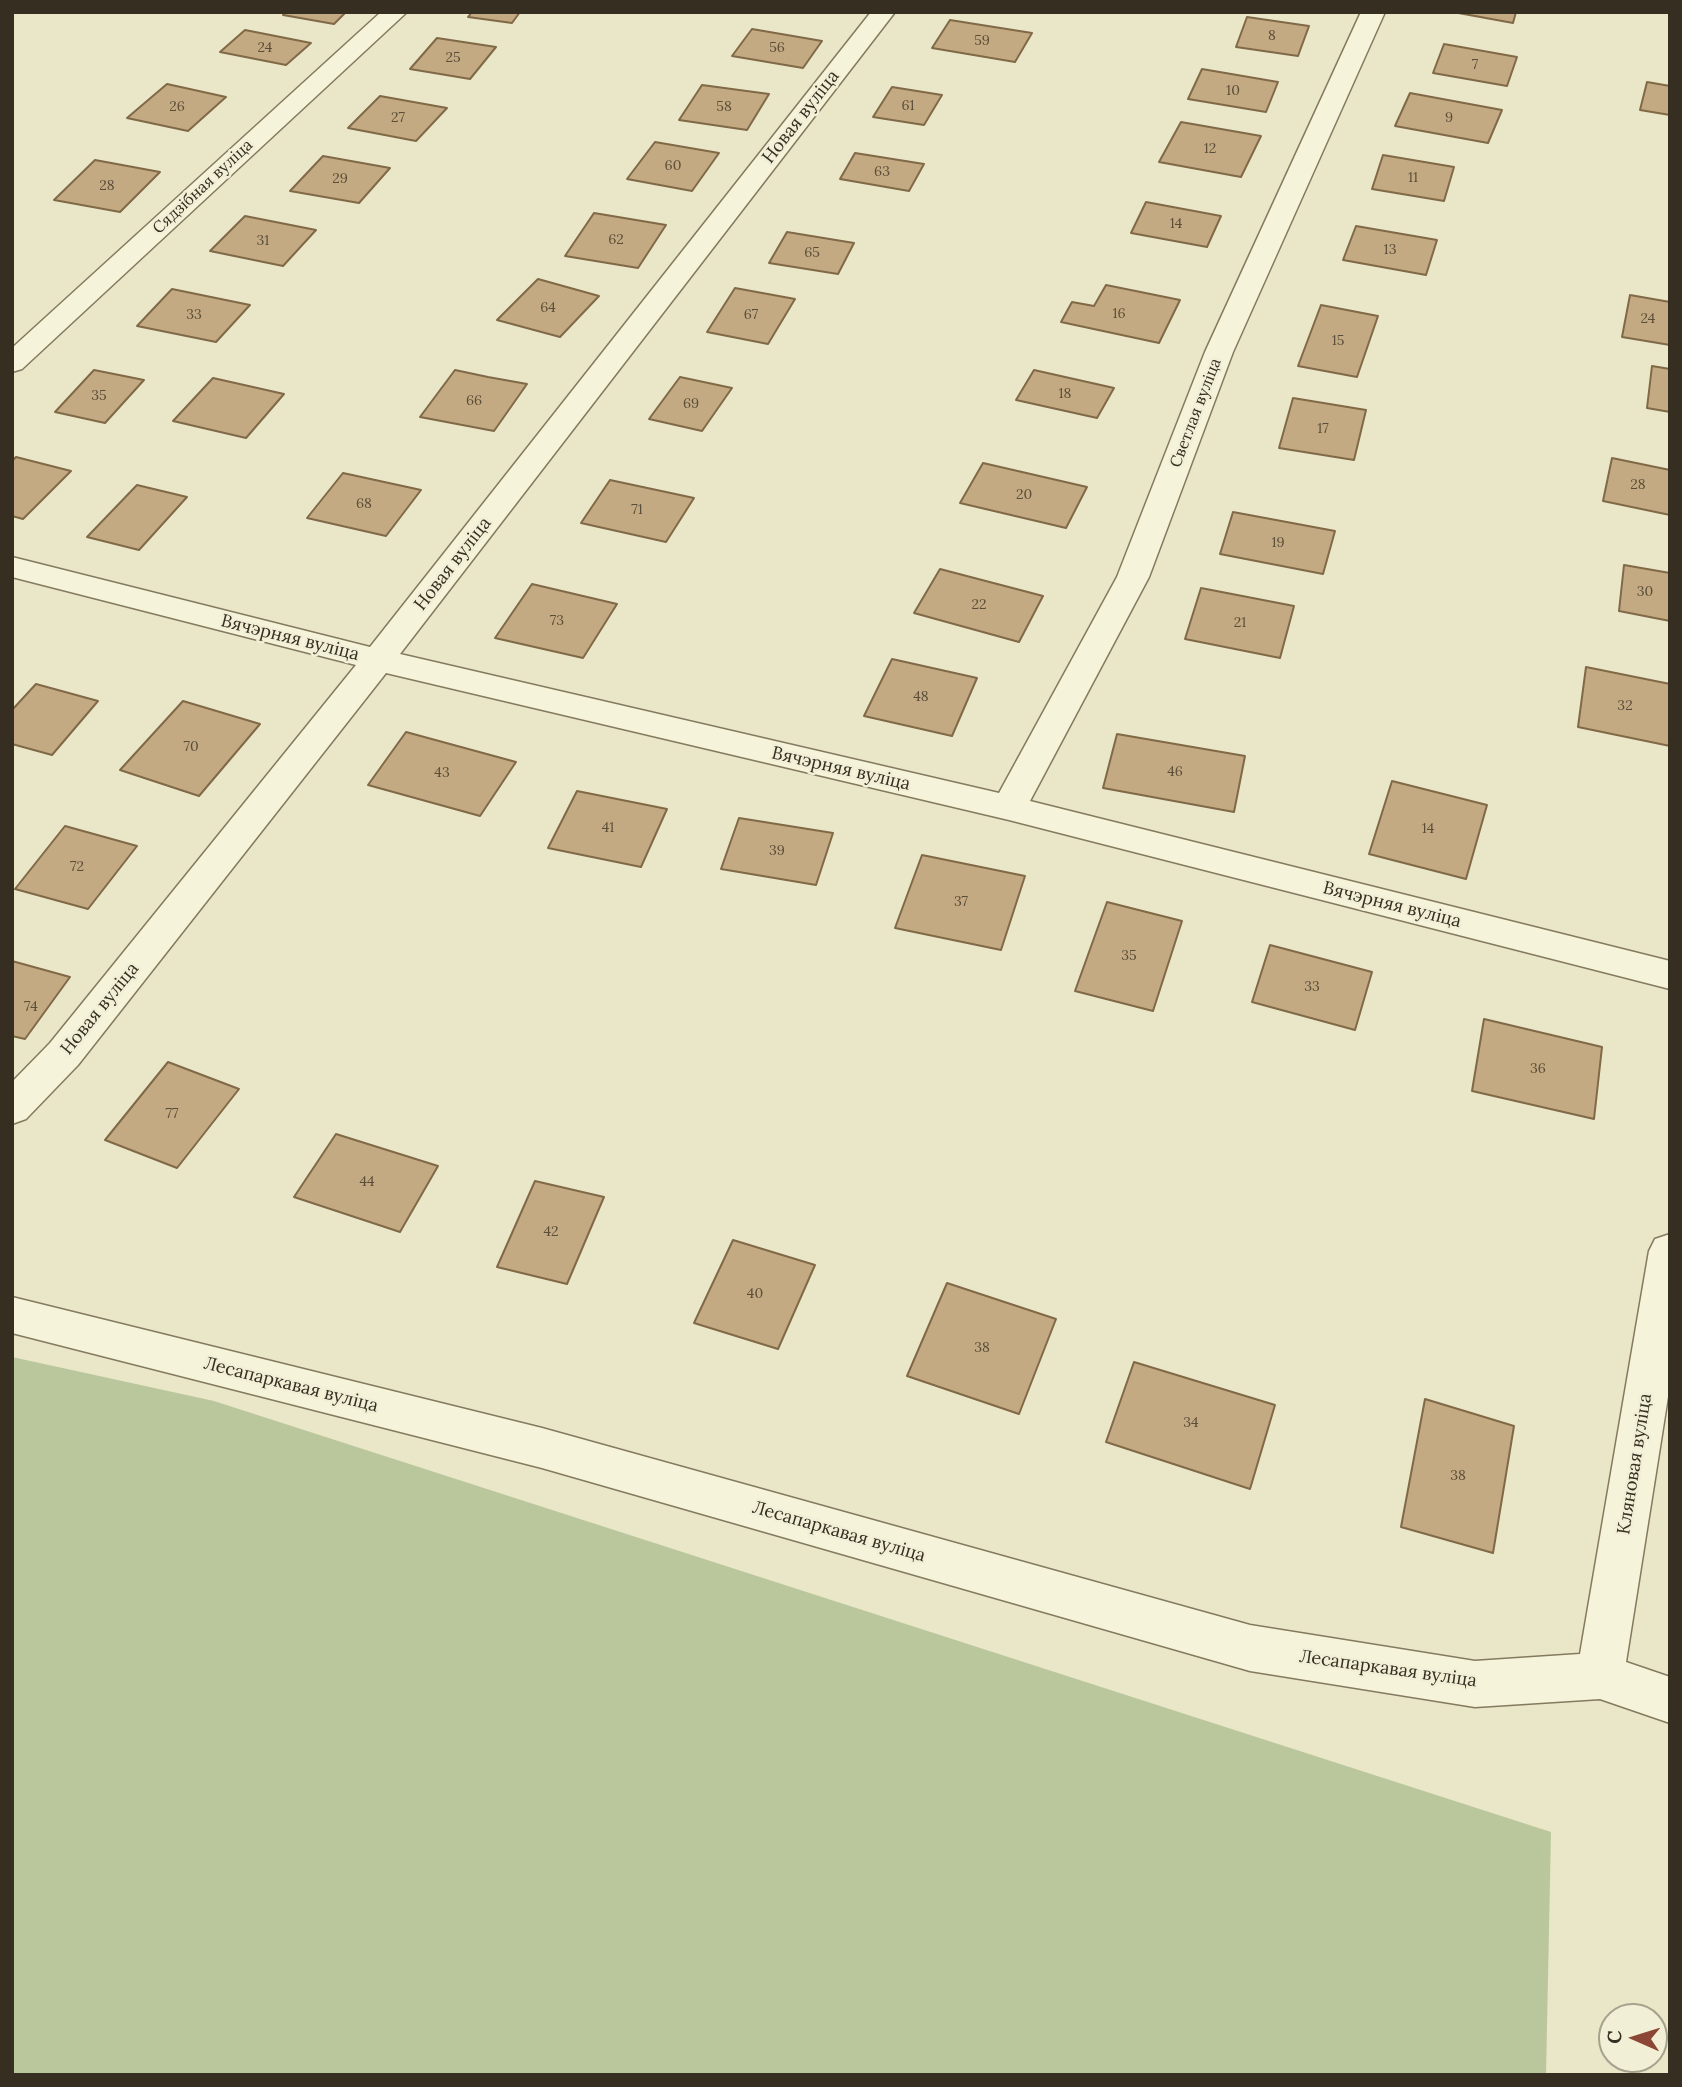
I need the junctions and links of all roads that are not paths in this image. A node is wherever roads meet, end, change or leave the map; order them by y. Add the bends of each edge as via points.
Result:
1 (395, 12) edge
2 (883, 12) edge
3 (1373, 12) edge
4 (12, 363) edge
5 (12, 567) edge
6 (378, 660) junction
7 (1009, 808) junction
8 (1670, 975) edge
9 (12, 1108) edge
10 (1670, 1251) edge
11 (12, 1315) edge
12 (1600, 1676) junction
13 (1670, 1700) edge

1 - 4 street, Сядзібная вуліца
2 - 6 street, Новая вуліца
3 - 7 street, Светлая вуліца via 1219,352 1133,577
5 - 6 street, Вячэрняя вуліца
6 - 7 street, Вячэрняя вуліца
6 - 9 street, Новая вуліца via 64,1054
7 - 8 street, Вячэрняя вуліца
10 - 12 street, Кляновая вуліца
11 - 12 street, Лесапаркавая вуліца via 542,1448 1250,1648 1475,1684
12 - 13 street, Лесапаркавая вуліца

